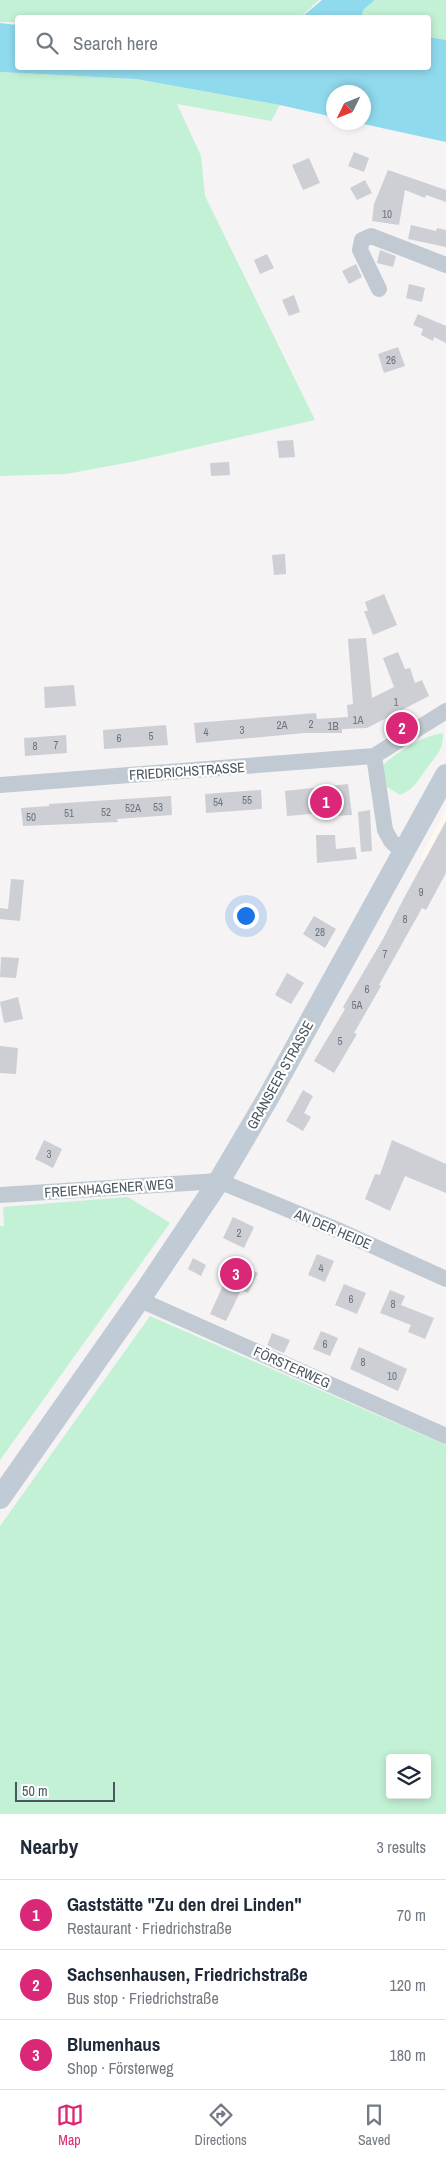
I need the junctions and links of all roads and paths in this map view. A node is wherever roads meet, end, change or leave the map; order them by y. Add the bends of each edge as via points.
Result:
1 (446, 265) edge
2 (378, 289) dead end
3 (446, 711) edge
4 (374, 756) junction
5 (446, 775) edge
6 (0, 785) edge
7 (403, 852) junction
8 (219, 1181) junction
9 (0, 1195) edge
10 (446, 1279) edge
11 (138, 1299) junction
12 (446, 1436) edge
13 (0, 1498) edge

1 - 2 street via 370,236 362,240 360,250
3 - 4 street, FRIEDRICHSTRASSE
4 - 6 street, FRIEDRICHSTRASSE
4 - 7 street via 385,830 390,841
5 - 7 main road, GRANSEER STRASSE
7 - 8 main road, GRANSEER STRASSE
8 - 9 street, FREIENHAGENER WEG
8 - 10 street, AN DER HEIDE
8 - 11 main road, GRANSEER STRASSE
11 - 12 street, FÖRSTERWEG
11 - 13 main road, GRANSEER STRASSE

